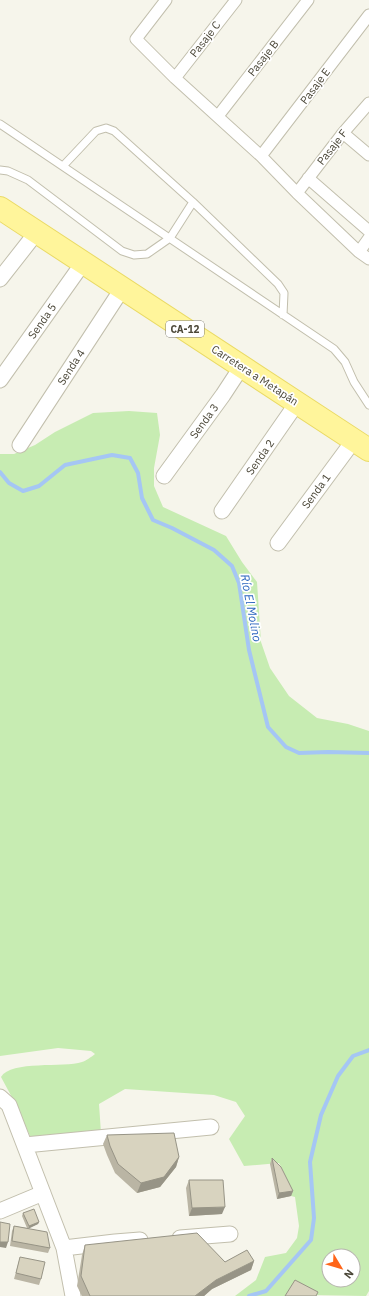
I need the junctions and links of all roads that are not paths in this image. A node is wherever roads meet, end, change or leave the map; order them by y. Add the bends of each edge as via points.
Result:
1 (166, 0) edge
2 (236, 0) edge
3 (308, 0) edge
4 (369, 15) edge
5 (174, 78) junction
6 (369, 103) edge
7 (218, 116) junction
8 (0, 124) edge
9 (343, 133) junction
10 (369, 155) edge
11 (261, 156) junction
12 (63, 166) junction
13 (0, 170) edge
14 (308, 178) junction
15 (297, 193) junction
16 (192, 202) junction
17 (0, 208) edge
18 (369, 231) edge
19 (36, 233) junction
20 (170, 238) junction
21 (369, 238) edge
22 (359, 252) junction
23 (369, 259) edge
24 (83, 263) junction
25 (0, 279) edge
26 (122, 288) junction
27 (284, 315) junction
28 (242, 366) junction
29 (0, 380) edge
30 (297, 402) junction
31 (369, 405) edge
32 (20, 445) dead end
33 (361, 445) edge
34 (164, 476) dead end
35 (222, 511) dead end
36 (278, 543) dead end
37 (3, 1104) edge
38 (211, 1127) dead end
39 (25, 1145) junction
40 (43, 1193) junction
41 (0, 1211) edge
42 (230, 1234) dead end
43 (169, 1238) edge
44 (154, 1240) edge
45 (64, 1248) junction
46 (72, 1296) edge

1 - 5 street via 136,39
2 - 5 street, Pasaje C
3 - 7 street, Pasaje B
4 - 11 street, Pasaje E
5 - 7 street
6 - 9 street, Pasaje F
7 - 11 street
8 - 12 lane
9 - 10 street
9 - 14 street, Pasaje F
11 - 15 street
12 - 16 lane via 96,131 106,128 114,131
12 - 20 lane
13 - 20 lane via 28,180 122,251 134,255 147,254
14 - 15 street, Pasaje F
14 - 18 street
15 - 22 street
16 - 20 lane
16 - 27 lane via 278,284 284,293
17 - 19 main road, Carretera a Metapán / CA-12
19 - 24 main road, Carretera a Metapán / CA-12
19 - 25 street
20 - 27 lane
21 - 22 street
22 - 23 street
24 - 26 main road, Carretera a Metapán / CA-12
24 - 29 street, Senda 5
26 - 28 main road, Carretera a Metapán / CA-12
26 - 32 street, Senda 4
27 - 31 lane via 334,349 345,362
28 - 30 main road, Carretera a Metapán / CA-12
28 - 34 street, Senda 3
30 - 33 main road, Carretera a Metapán / CA-12
30 - 35 street, Senda 2
33 - 36 street, Senda 1
37 - 39 street
38 - 39 street
39 - 40 street
40 - 41 street
40 - 45 street
42 - 43 street
44 - 45 street
45 - 46 street

